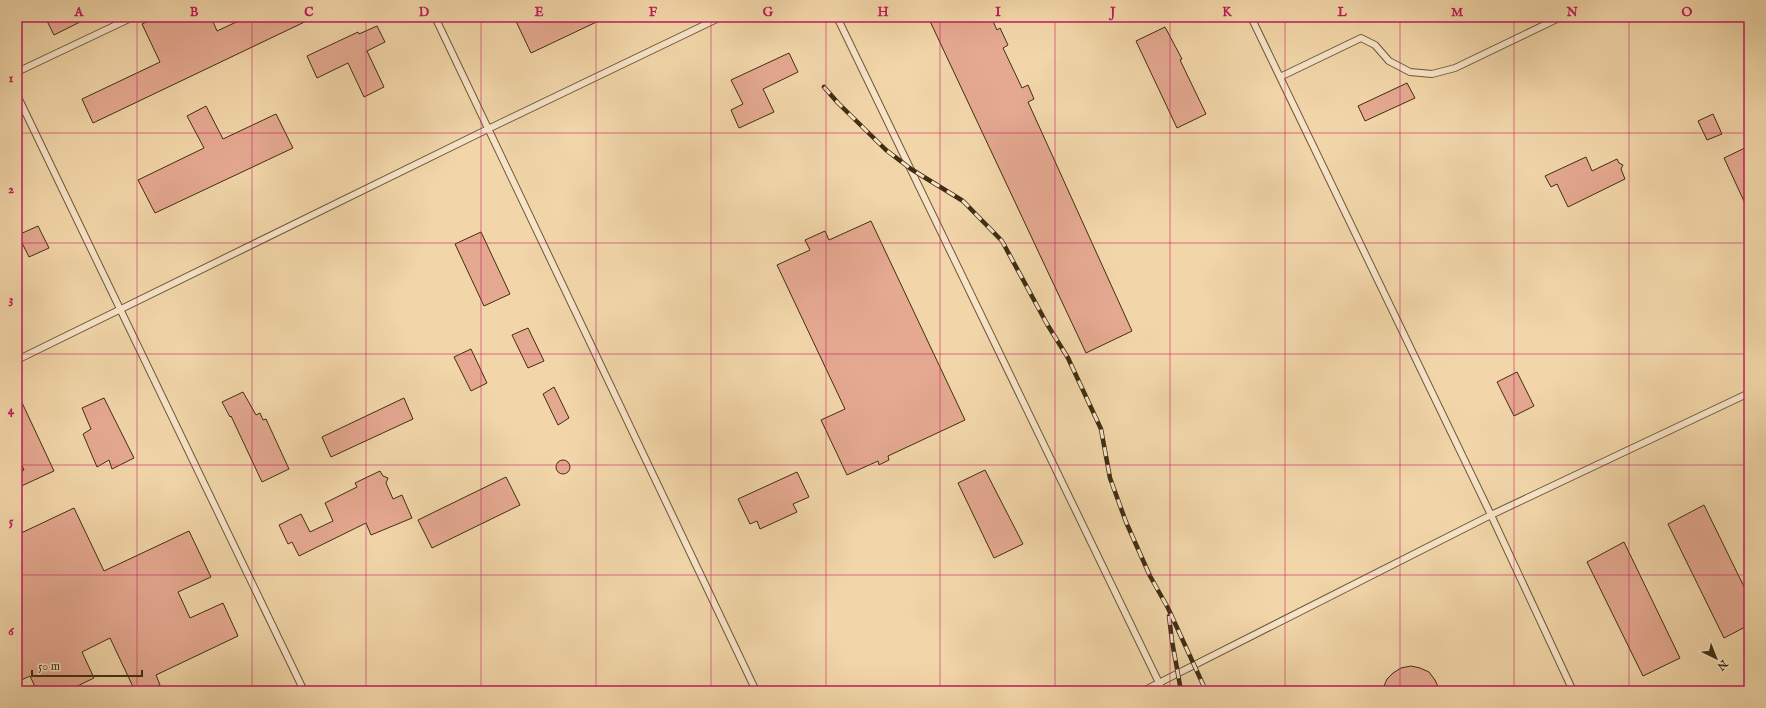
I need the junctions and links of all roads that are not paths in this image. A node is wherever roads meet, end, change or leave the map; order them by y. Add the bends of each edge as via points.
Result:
1 (133, 17) edge
2 (435, 17) edge
3 (721, 17) edge
4 (837, 17) edge
5 (1251, 17) edge
6 (1561, 17) edge
7 (17, 72) edge
8 (1280, 77) junction
9 (17, 95) edge
10 (488, 129) junction
11 (120, 310) junction
12 (17, 360) edge
13 (1749, 392) edge
14 (1491, 515) junction
15 (1160, 683) junction
16 (304, 691) edge
17 (756, 691) edge
18 (1143, 691) edge
19 (1163, 691) edge
20 (1573, 691) edge

1 - 7 lane
2 - 10 lane
3 - 10 lane
4 - 15 lane
5 - 8 lane
6 - 8 lane via 1455,68 1432,74 1410,72 1390,61 1375,45 1361,38
8 - 14 lane
9 - 11 lane
10 - 11 lane
10 - 17 lane
11 - 12 lane
11 - 16 lane
13 - 14 lane
14 - 15 lane
14 - 20 lane
15 - 18 lane
15 - 19 lane

